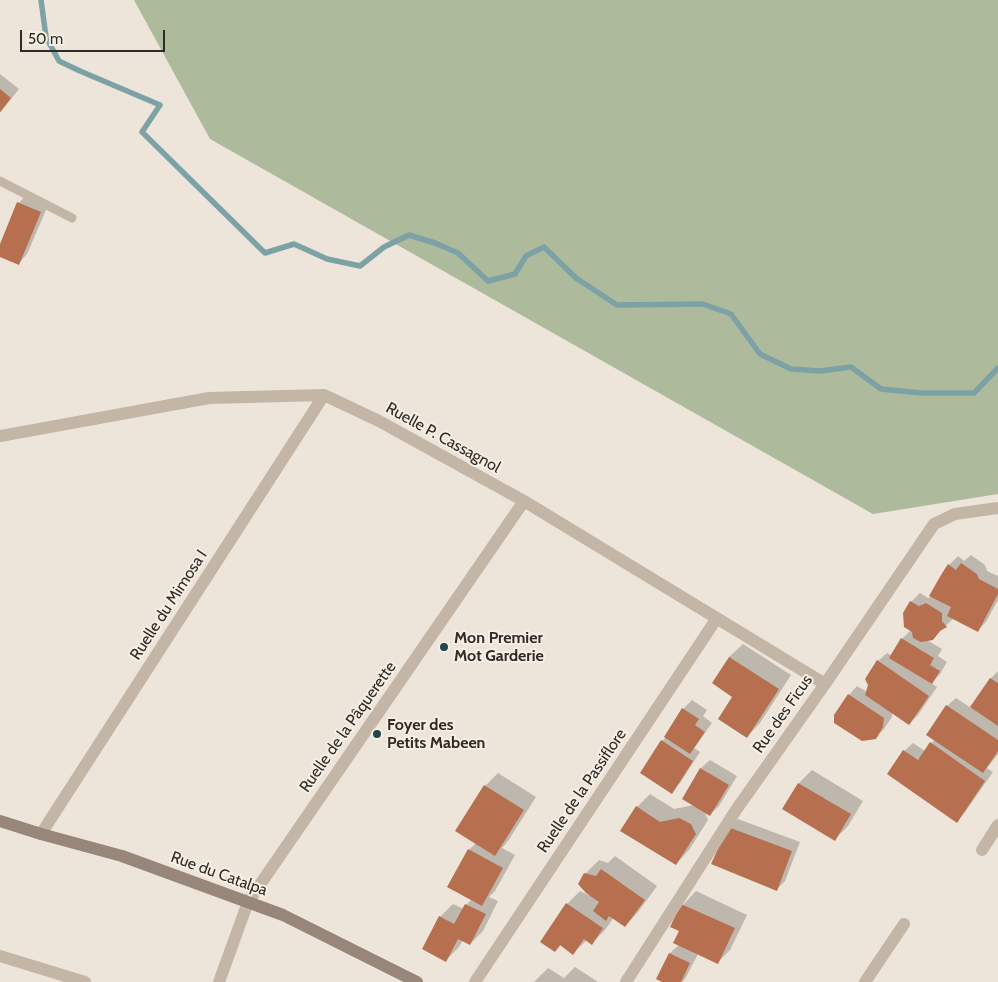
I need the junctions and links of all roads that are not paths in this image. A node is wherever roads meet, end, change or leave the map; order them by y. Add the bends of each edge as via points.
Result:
1 (0, 181) edge
2 (72, 218) dead end
3 (324, 395) junction
4 (0, 436) edge
5 (524, 501) junction
6 (998, 508) edge
7 (716, 618) junction
8 (825, 684) junction
9 (0, 821) edge
10 (998, 826) edge
11 (41, 834) junction
12 (982, 850) dead end
13 (248, 902) junction
14 (904, 924) dead end
15 (0, 956) edge
16 (86, 982) edge
17 (219, 982) edge
18 (417, 982) edge
19 (475, 982) edge
20 (626, 982) edge
21 (865, 982) edge

1 - 2 lane
3 - 4 street, Ruelle P. Cassagnol via 208,398
3 - 5 street, Ruelle P. Cassagnol via 379,421
3 - 11 street, Ruelle du Mimosa I
5 - 7 street, Ruelle P. Cassagnol
5 - 13 street, Ruelle de la Pâquerette
6 - 8 street, Rue des Ficus via 955,514 934,524
7 - 8 street, Ruelle P. Cassagnol
7 - 19 street, Ruelle de la Passiflore
8 - 20 street, Rue des Ficus via 736,810
9 - 11 street, Rue du Catalpa
10 - 12 street
11 - 13 street, Rue du Catalpa via 122,856
13 - 17 street, Ruelle de la Pâquerette
13 - 18 street, Rue du Catalpa via 283,915
14 - 21 street
15 - 16 street

